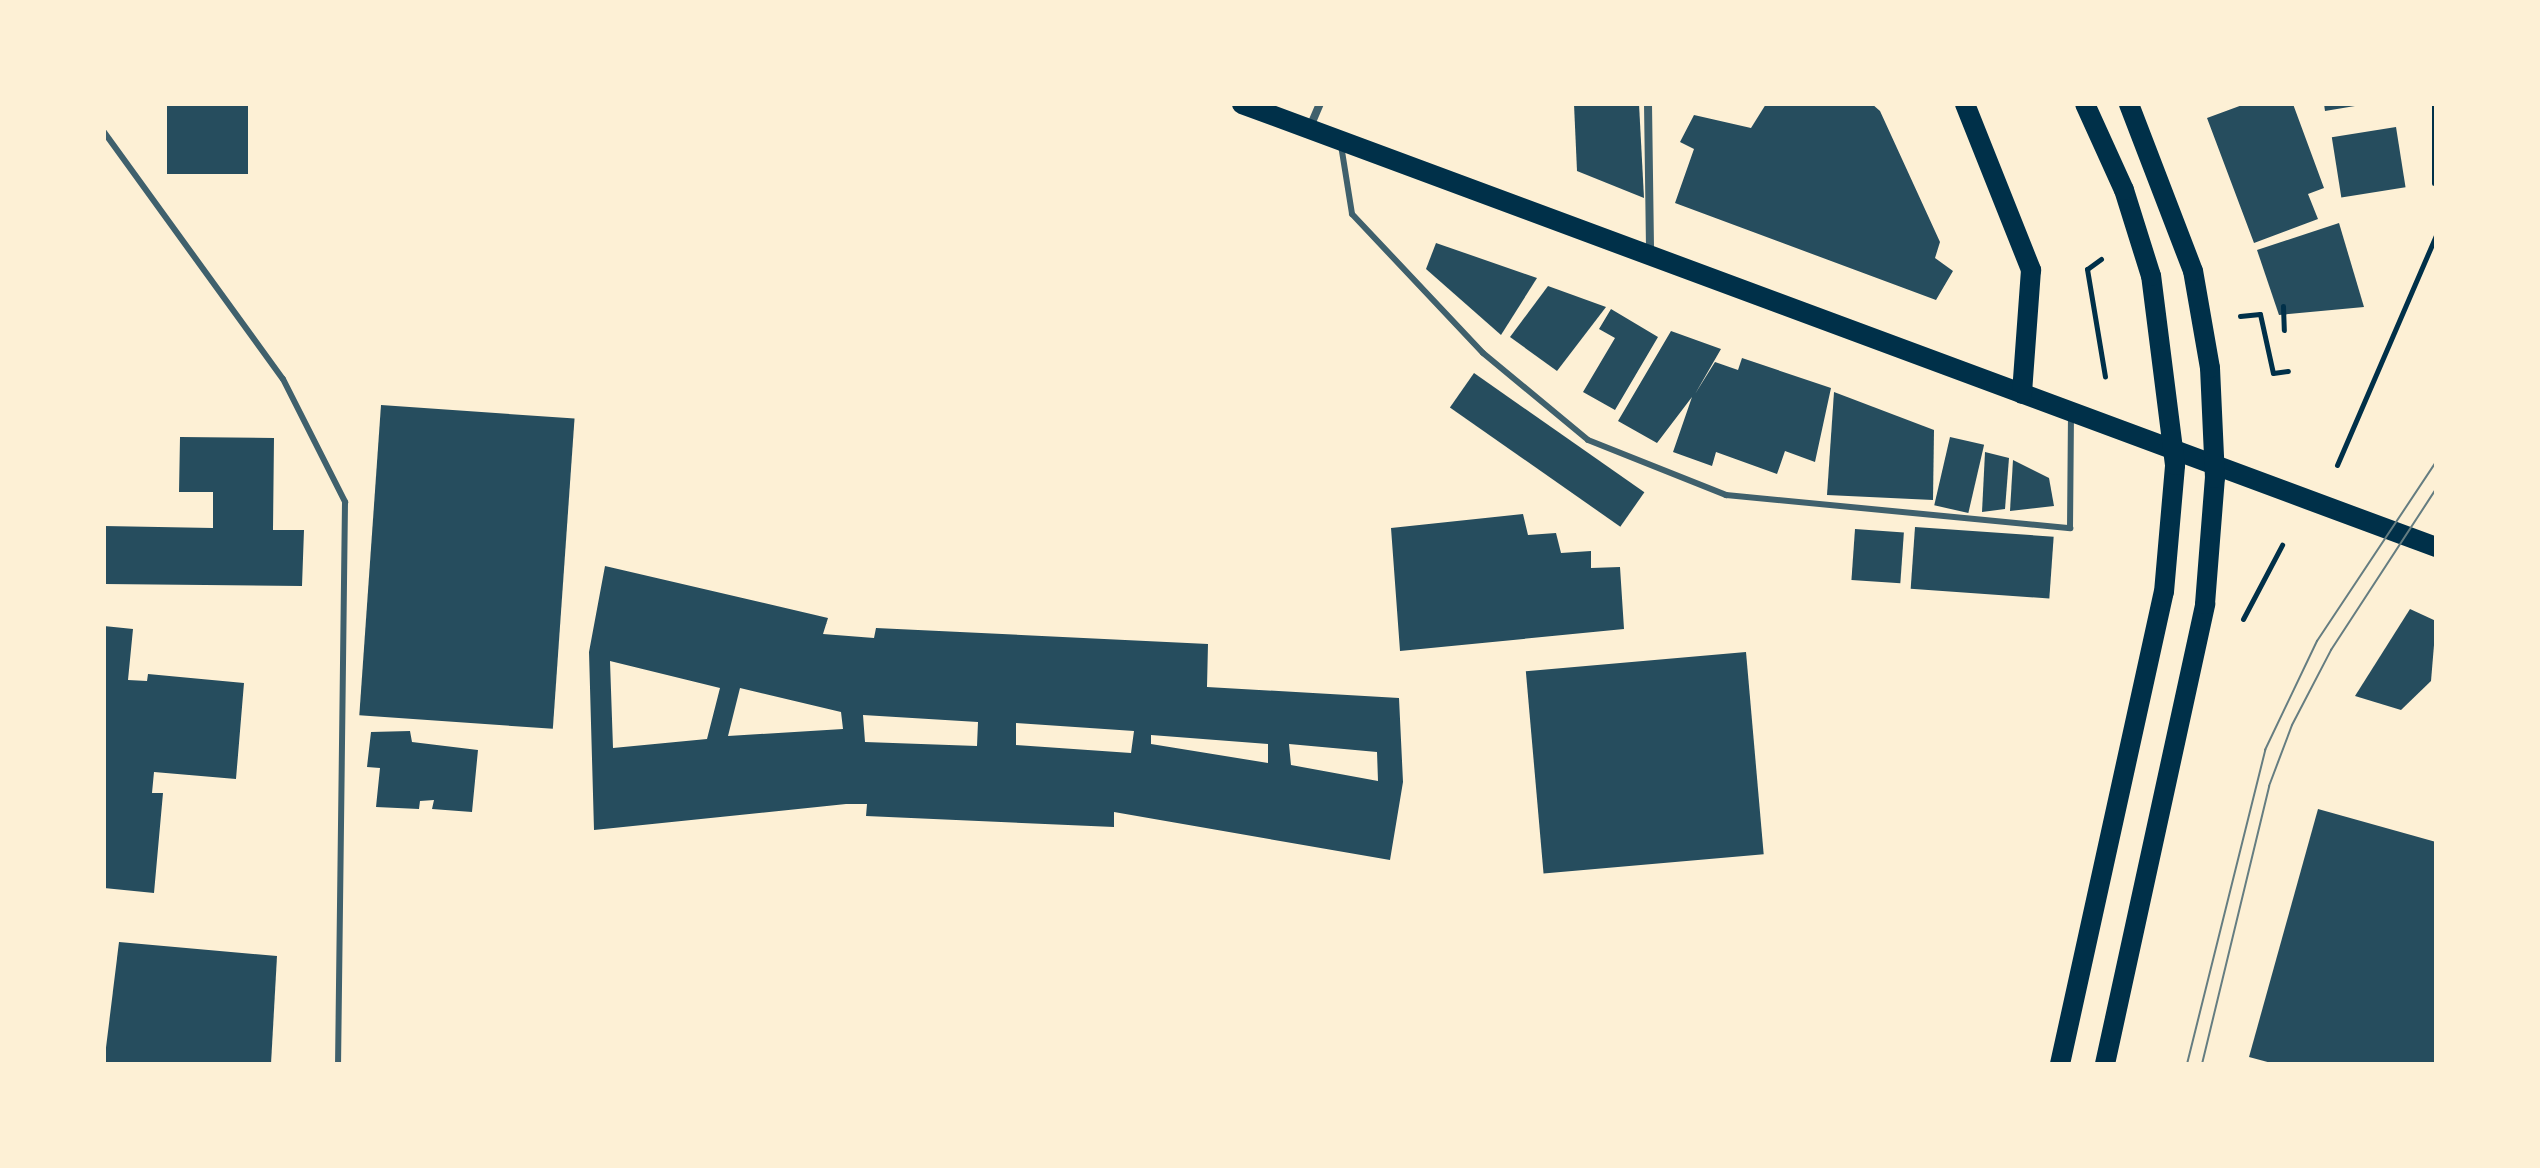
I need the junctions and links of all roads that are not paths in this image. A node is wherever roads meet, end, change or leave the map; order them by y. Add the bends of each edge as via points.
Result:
1 (1242, 104) edge
2 (1320, 104) edge
3 (1648, 104) edge
4 (1965, 104) edge
5 (2085, 104) edge
6 (2129, 104) edge
7 (1310, 128) junction
8 (104, 132) edge
9 (1340, 140) junction
10 (1650, 256) junction
11 (2022, 394) junction
12 (2071, 412) junction
13 (2430, 545) edge
14 (338, 1064) edge
15 (2060, 1064) edge
16 (2105, 1064) edge

1 - 7 main road
2 - 7 street
3 - 10 street
4 - 11 main road via 2031,270
5 - 15 main road via 2124,190 2151,276 2175,465 2164,592
6 - 16 main road via 2155,157 2193,271 2210,368 2215,478 2205,604
7 - 9 main road
8 - 14 lane via 283,379 345,502
9 - 10 main road
9 - 12 lane via 1352,214 1483,353 1588,440 1726,495 2070,528
10 - 11 main road
11 - 12 main road
12 - 13 main road

